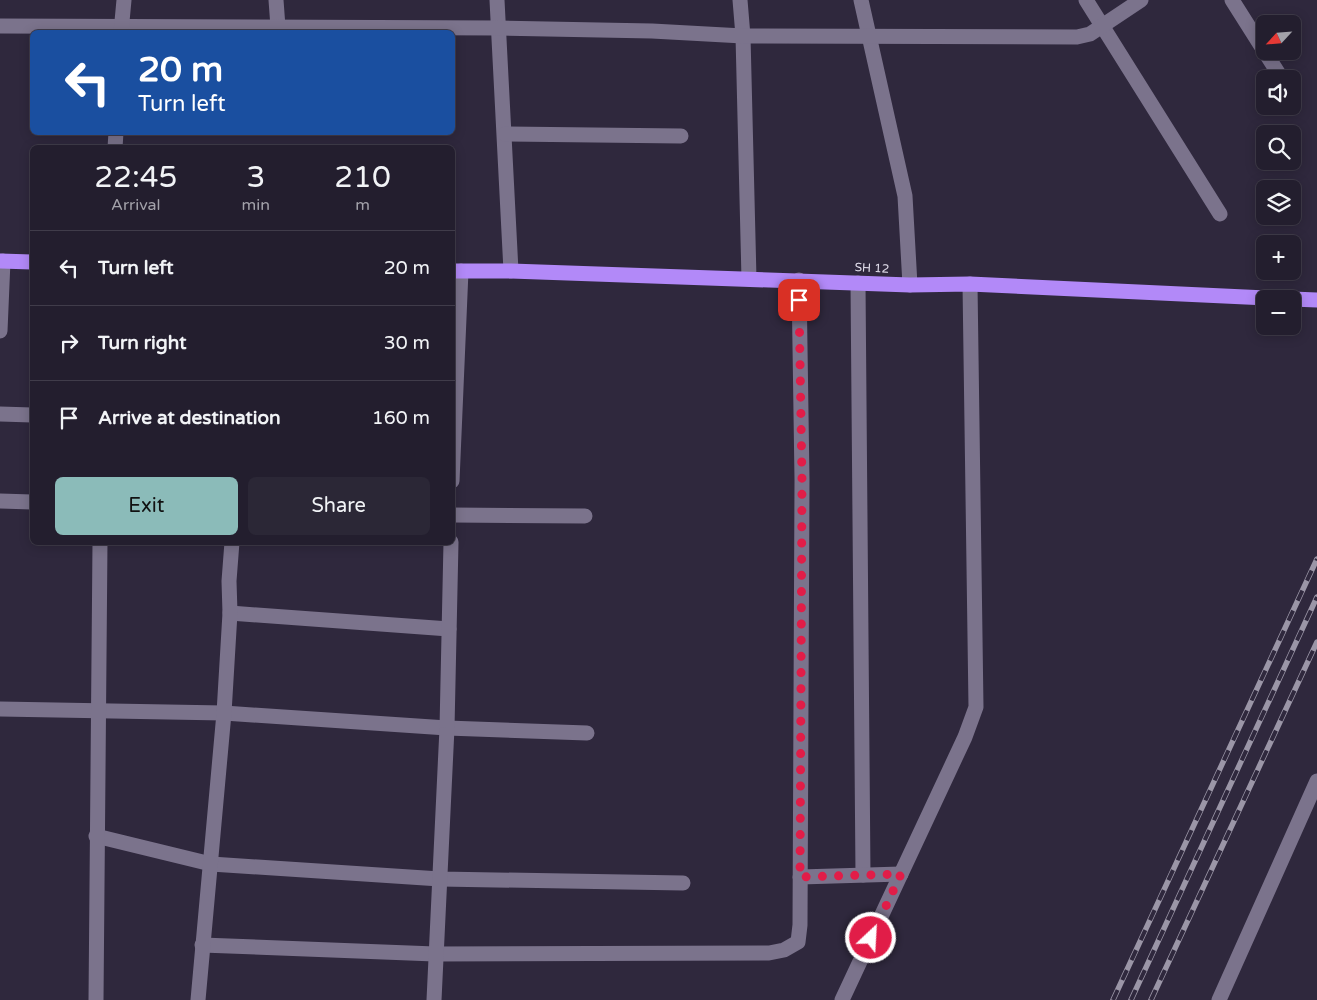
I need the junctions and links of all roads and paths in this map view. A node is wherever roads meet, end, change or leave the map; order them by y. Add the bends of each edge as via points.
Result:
1 (124, 0) edge
2 (276, 0) edge
3 (497, 0) edge
4 (740, 0) edge
5 (861, 0) edge
6 (1086, 0) edge
7 (1141, 0) edge
8 (1232, 0) edge
9 (0, 26) edge
10 (278, 27) junction
11 (1103, 27) junction
12 (499, 28) junction
13 (121, 29) edge
14 (743, 36) junction
15 (870, 36) junction
16 (1276, 70) edge
17 (505, 134) junction
18 (681, 136) dead end
19 (1220, 214) dead end
20 (1, 261) edge
21 (30, 262) edge
22 (457, 271) edge
23 (511, 271) junction
24 (750, 279) junction
25 (799, 280) junction
26 (858, 282) junction
27 (970, 284) junction
28 (910, 285) junction
29 (1256, 297) edge
30 (1301, 299) edge
31 (1317, 300) edge
32 (0, 332) edge
33 (455, 354) edge
34 (0, 414) edge
35 (30, 415) edge
36 (0, 501) edge
37 (30, 502) edge
38 (455, 515) edge
39 (585, 516) dead end
40 (100, 545) edge
41 (232, 545) edge
42 (451, 545) edge
43 (230, 613) junction
44 (449, 629) junction
45 (0, 708) edge
46 (100, 712) junction
47 (224, 713) junction
48 (447, 728) junction
49 (587, 733) dead end
50 (1317, 781) edge
51 (96, 836) junction
52 (211, 864) junction
53 (901, 874) junction
54 (863, 875) junction
55 (800, 877) junction
56 (440, 879) junction
57 (683, 883) dead end
58 (202, 945) junction
59 (435, 954) junction
60 (96, 1000) edge
61 (198, 1000) edge
62 (434, 1000) edge
63 (842, 1000) edge
64 (1219, 1000) edge

1 - 13 street
2 - 10 street
3 - 12 street
4 - 14 street
5 - 15 street
6 - 11 street
7 - 11 street
8 - 16 street
9 - 13 street
10 - 12 street
10 - 13 street
11 - 15 street via 1077,37
11 - 19 street
12 - 14 street via 652,30
12 - 17 street
14 - 15 street
14 - 24 street
15 - 28 street via 905,196
17 - 18 street
17 - 23 street
20 - 21 highway
20 - 32 street
22 - 23 highway, SH 12
22 - 33 street
23 - 24 highway, SH 12
24 - 25 highway, SH 12
25 - 26 highway, SH 12
25 - 55 street via 802,480
26 - 28 highway, SH 12
26 - 54 street
27 - 28 highway, SH 12
27 - 29 highway, SH 12
27 - 53 street via 976,707
30 - 31 highway, SH 12
34 - 35 street
36 - 37 street
38 - 39 street
40 - 46 street
41 - 43 street
42 - 44 street
43 - 44 street
43 - 47 street
44 - 48 street
45 - 46 street
46 - 47 street
46 - 51 street
47 - 48 street
47 - 52 street
48 - 49 street
48 - 56 street
50 - 64 street
51 - 52 street
51 - 60 street
52 - 56 street
52 - 58 street
53 - 54 street
53 - 63 street
54 - 55 street
55 - 59 street via 798,942 784,950 769,953
56 - 57 street
56 - 59 street
58 - 59 street
58 - 61 street
59 - 62 street

